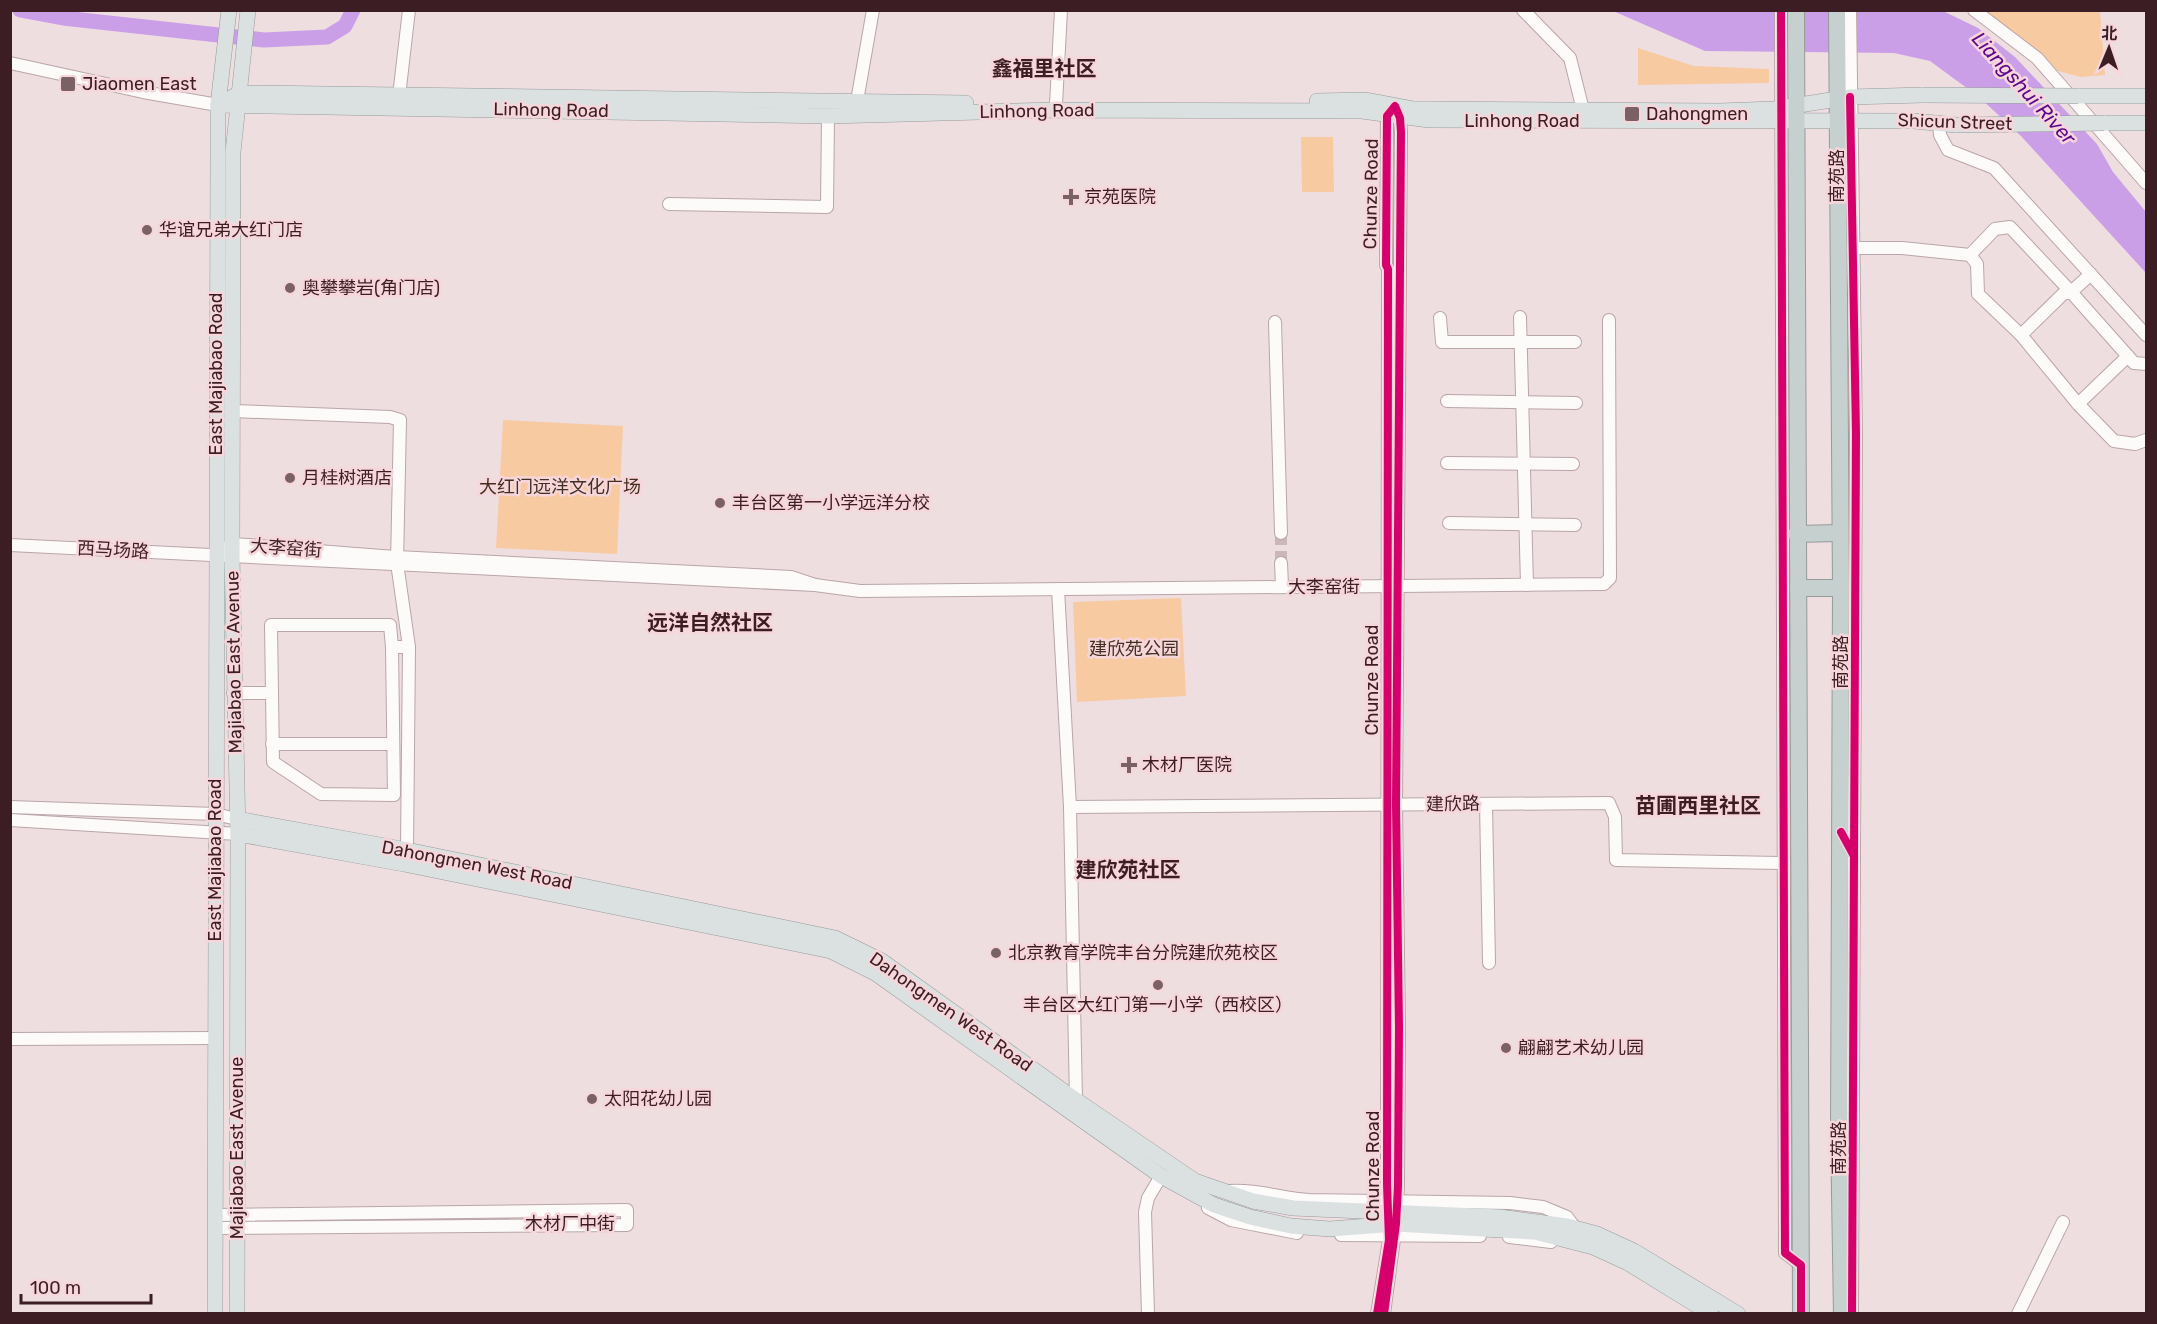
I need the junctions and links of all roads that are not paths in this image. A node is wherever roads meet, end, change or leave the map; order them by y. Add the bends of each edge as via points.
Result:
1 (409, 10) edge
2 (873, 10) edge
3 (1061, 10) edge
4 (1522, 10) edge
5 (1781, 10) edge
6 (1796, 10) edge
7 (1837, 10) edge
8 (1850, 10) edge
9 (1974, 10) edge
10 (229, 12) edge
11 (248, 13) edge
12 (10, 63) edge
13 (1843, 68) junction
14 (1789, 69) junction
15 (399, 96) junction
16 (2146, 96) edge
17 (1843, 98) junction
18 (237, 100) junction
19 (857, 101) junction
20 (1056, 104) junction
21 (219, 105) junction
22 (1583, 110) junction
23 (1394, 113) junction
24 (1788, 114) junction
25 (828, 116) junction
26 (1843, 120) junction
27 (2146, 123) edge
28 (1940, 125) junction
29 (2146, 183) edge
30 (669, 204) dead end
31 (1853, 248) junction
32 (1970, 255) junction
33 (2091, 274) junction
34 (2071, 292) junction
35 (1520, 317) dead end
36 (1440, 318) dead end
37 (1609, 321) dead end
38 (1275, 322) dead end
39 (2146, 334) edge
40 (2021, 335) junction
41 (1521, 342) junction
42 (1575, 342) dead end
43 (2128, 356) junction
44 (2146, 364) edge
45 (1447, 401) dead end
46 (1522, 402) junction
47 (1576, 403) dead end
48 (2078, 404) junction
49 (232, 411) junction
50 (2146, 440) edge
51 (1447, 463) dead end
52 (1524, 463) junction
53 (1573, 464) dead end
54 (1449, 523) dead end
55 (1526, 524) junction
56 (1575, 525) dead end
57 (1281, 533) tunnel mouth
58 (1796, 534) junction
59 (1839, 534) junction
60 (10, 545) edge
61 (232, 550) junction
62 (215, 555) junction
63 (397, 560) junction
64 (1281, 563) tunnel mouth
65 (1527, 585) junction
66 (1282, 586) junction
67 (1393, 587) junction
68 (1798, 588) junction
69 (1841, 588) junction
70 (1058, 589) junction
71 (392, 647) junction
72 (409, 647) junction
73 (233, 693) junction
74 (272, 693) junction
75 (273, 744) junction
76 (393, 744) junction
77 (1486, 804) junction
78 (1392, 805) junction
79 (10, 807) edge
80 (1070, 807) junction
81 (215, 814) junction
82 (10, 820) edge
83 (238, 826) junction
84 (216, 832) junction
85 (1841, 832) junction
86 (406, 850) junction
87 (1854, 856) junction
88 (1784, 863) junction
89 (1489, 963) dead end
90 (215, 1038) junction
91 (10, 1039) edge
92 (1852, 1088) junction
93 (1076, 1100) junction
94 (1839, 1133) junction
95 (1161, 1176) junction
96 (1392, 1218) junction
97 (216, 1221) junction
98 (237, 1221) junction
99 (2063, 1222) dead end
100 (1801, 1265) junction
101 (215, 1314) edge
102 (237, 1314) edge
103 (1148, 1314) edge
104 (1377, 1314) edge
105 (1384, 1314) edge
106 (1711, 1314) edge
107 (1738, 1314) edge
108 (1801, 1314) edge
109 (1842, 1314) edge
110 (1852, 1314) edge
111 (2018, 1314) edge

1 - 15 street
2 - 19 street
3 - 20 street
4 - 22 street via 1570,58
5 - 14 street
6 - 14 highway
7 - 13 highway, 南苑路
8 - 13 street
9 - 29 street via 2037,58
10 - 21 main road, East Majiabao Road
11 - 18 main road, Majiabao East Avenue
12 - 21 street
13 - 17 highway, 南苑路
14 - 24 highway
15 - 18 main road, Linhong Road
15 - 19 main road, Linhong Road
16 - 17 main road, Shicun Street, bridge
17 - 24 main road, Linhong Road
17 - 26 highway, 南苑路
18 - 21 main road
18 - 25 main road, Linhong Road
18 - 49 main road, Majiabao East Avenue
19 - 20 main road, Linhong Road
20 - 23 main road, Linhong Road via 1366,100
21 - 62 main road, East Majiabao Road
22 - 23 main road, Linhong Road via 1414,109
22 - 24 main road, Linhong Road
23 - 24 main road, Linhong Road via 1429,120
23 - 25 main road, Linhong Road via 1078,110
23 - 67 street, Chunze Road
24 - 26 main road, Linhong Road
24 - 58 highway
24 - 88 street
25 - 30 street via 827,207
26 - 28 main road, Shicun Street
26 - 31 street
26 - 59 highway, 南苑路
27 - 28 main road, Shicun Street, bridge
28 - 33 street via 1940,135 1948,150 1994,168
31 - 32 street
31 - 87 street
32 - 34 street via 1995,229 2010,227
32 - 40 street via 1977,264 1978,294
33 - 34 street
33 - 39 street
34 - 40 street via 2062,294
34 - 43 street
35 - 41 street
36 - 41 street via 1442,342
37 - 65 street, 大李窑街 via 1610,578 1604,584
38 - 57 street
40 - 48 street
41 - 42 street
41 - 46 street
43 - 44 street via 2134,363
43 - 48 street
45 - 46 street
46 - 47 street
46 - 52 street
48 - 50 street via 2114,441 2135,444
49 - 61 main road, Majiabao East Avenue
49 - 63 street via 400,420
51 - 52 street
52 - 53 street
52 - 55 street
54 - 55 street
55 - 56 street
55 - 65 street
58 - 59 highway
58 - 68 highway
59 - 69 highway, 南苑路
60 - 62 street, 西马场路
61 - 62 street, 大李窑街
61 - 63 street, 大李窑街
61 - 73 main road, Majiabao East Avenue
62 - 81 main road, East Majiabao Road
63 - 70 street, 大李窑街 via 860,591
63 - 72 street
64 - 66 street
65 - 67 street, 大李窑街
66 - 67 street, 大李窑街
66 - 70 street, 大李窑街
67 - 78 street, Chunze Road
68 - 69 highway
68 - 100 highway
69 - 85 highway, 南苑路
70 - 80 street
71 - 72 street
71 - 74 street via 390,625 271,625
71 - 76 street
72 - 86 street
73 - 74 street
73 - 83 main road, Majiabao East Avenue
74 - 75 street
75 - 76 street
75 - 76 street via 273,762 321,794 394,795
77 - 78 street, 建欣路
77 - 88 street, 建欣路 via 1609,803 1615,817 1616,860
77 - 89 street
78 - 80 street, 建欣路
78 - 96 street, Chunze Road via 1399,1028
79 - 81 street, Dahongmen West Road
80 - 93 street
81 - 83 street, Dahongmen West Road
81 - 84 main road, East Majiabao Road
82 - 84 street, Dahongmen West Road
83 - 84 street, Dahongmen West Road
83 - 86 main road, Dahongmen West Road
83 - 95 main road, Dahongmen West Road via 831,951 875,973
83 - 98 main road, Majiabao East Avenue
84 - 90 main road, East Majiabao Road
85 - 87 street
85 - 94 highway, 南苑路
86 - 93 main road, Dahongmen West Road via 836,938 882,961
87 - 92 street
88 - 100 street via 1785,1253
90 - 91 street
90 - 97 main road, East Majiabao Road
92 - 94 street
92 - 110 street
93 - 96 main road, Dahongmen West Road via 1168,1164 1221,1192 1293,1208
94 - 109 highway, 南苑路
95 - 96 main road, Dahongmen West Road via 1207,1202 1295,1229 1330,1229
95 - 103 street via 1145,1212
96 - 104 street, Chunze Road
96 - 105 street, Chunze Road
96 - 106 main road, Dahongmen West Road via 1535,1232 1582,1244 1628,1263
96 - 107 main road, Dahongmen West Road via 1530,1220 1598,1234 1634,1251
97 - 98 street, 木材厂中街
97 - 101 main road, East Majiabao Road
98 - 98 street, 木材厂中街 via 627,1225 627,1210
98 - 102 main road, Majiabao East Avenue
99 - 111 street
100 - 108 highway

